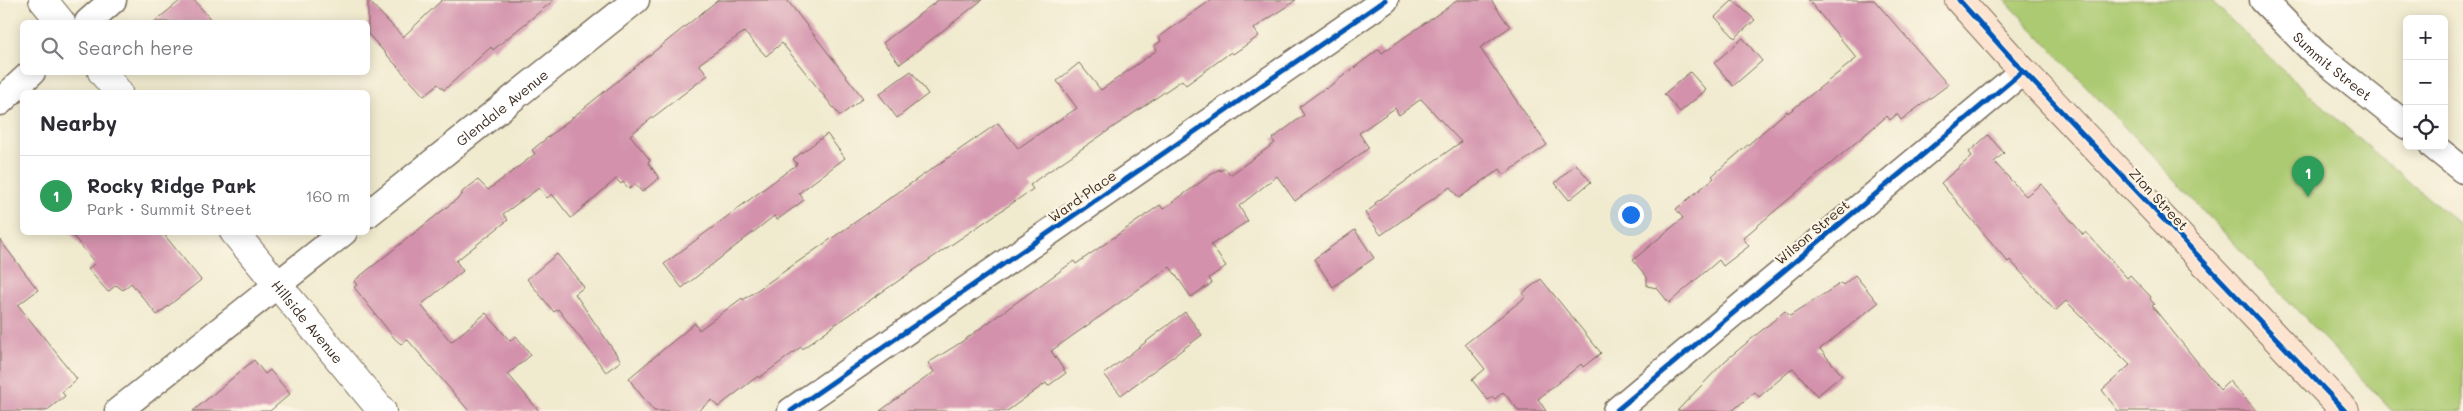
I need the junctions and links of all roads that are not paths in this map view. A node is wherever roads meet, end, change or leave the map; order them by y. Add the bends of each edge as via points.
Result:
1 (43, 0) edge
2 (113, 0) edge
3 (636, 0) edge
4 (1385, 0) edge
5 (1959, 0) edge
6 (2263, 0) edge
7 (59, 20) edge
8 (90, 20) edge
9 (2023, 71) junction
10 (29, 75) edge
11 (104, 75) edge
12 (116, 90) edge
13 (0, 102) edge
14 (2403, 123) edge
15 (2438, 150) edge
16 (2463, 170) edge
17 (370, 212) edge
18 (236, 235) edge
19 (340, 235) edge
20 (277, 285) junction
21 (2332, 407) edge
22 (118, 411) edge
23 (382, 411) edge
24 (791, 411) edge
25 (1616, 411) edge

1 - 7 street
2 - 8 street
3 - 17 street, Glendale Avenue
4 - 24 street, Ward Place
5 - 9 main road, Zion Street
6 - 14 street, Summit Street via 2315,54
9 - 21 main road, Zion Street
9 - 25 street, Wilson Street
10 - 13 street
11 - 12 street
15 - 16 street
18 - 20 street, Hillside Avenue
19 - 20 street
20 - 22 street
20 - 23 street, Hillside Avenue

